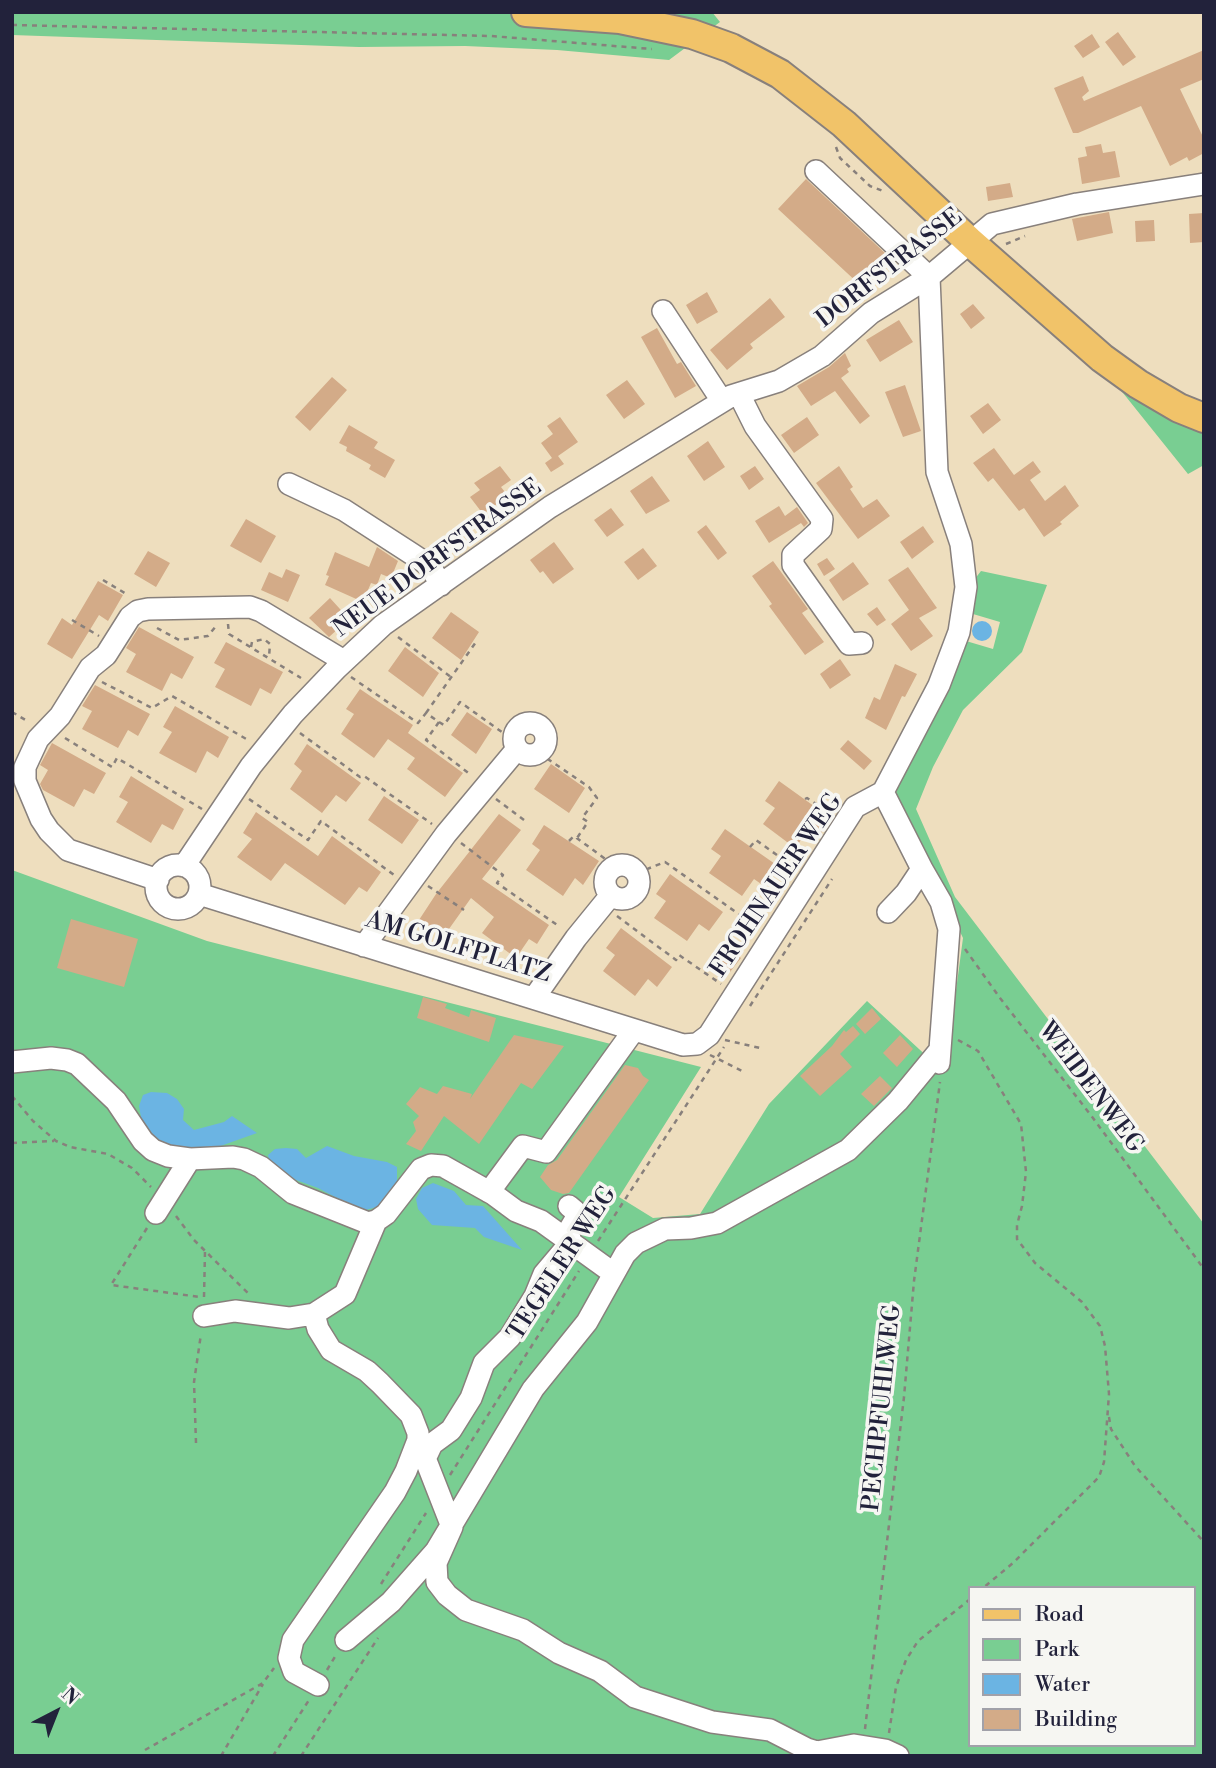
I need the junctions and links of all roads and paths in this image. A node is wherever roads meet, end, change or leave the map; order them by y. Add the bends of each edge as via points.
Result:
1 (526, 12) edge
2 (12, 25) edge
3 (652, 49) dead end
4 (835, 145) dead end
5 (816, 172) dead end
6 (1204, 184) edge
7 (890, 194) dead end
8 (969, 241) junction
9 (929, 277) junction
10 (663, 311) dead end
11 (731, 398) junction
12 (1204, 418) edge
13 (606, 471) joint
14 (289, 484) dead end
15 (103, 580) dead end
16 (441, 585) junction
17 (141, 611) junction
18 (227, 615) junction
19 (72, 620) dead end
20 (383, 625) junction
21 (476, 642) dead end
22 (862, 643) dead end
23 (114, 644) junction
24 (251, 647) junction
25 (268, 658) junction
26 (340, 664) junction
27 (87, 673) junction
28 (451, 677) junction
29 (317, 689) junction
30 (426, 713) junction
31 (286, 722) junction
32 (439, 722) junction
33 (47, 727) junction
34 (515, 744) junction
35 (265, 750) junction
36 (539, 752) junction
37 (484, 787) junction
38 (235, 789) junction
39 (883, 792) junction
40 (805, 799) dead end
41 (216, 817) junction
42 (528, 823) dead end
43 (844, 823) junction
44 (446, 833) junction
45 (577, 838) junction
46 (569, 841) dead end
47 (751, 847) dead end
48 (184, 866) junction
49 (615, 866) junction
50 (922, 869) junction
51 (837, 870) dead end
52 (637, 873) junction
53 (809, 879) junction
54 (158, 880) junction
55 (411, 881) junction
56 (199, 894) junction
57 (607, 900) junction
58 (464, 910) dead end
59 (888, 912) dead end
60 (949, 929) junction
61 (771, 937) junction
62 (576, 938) junction
63 (364, 946) junction
64 (534, 998) junction
65 (743, 1000) junction
66 (634, 1030) junction
67 (708, 1040) junction
68 (760, 1048) dead end
69 (943, 1051) junction
70 (716, 1058) junction
71 (12, 1062) edge
72 (742, 1071) dead end
73 (56, 1141) dead end
74 (12, 1143) edge
75 (190, 1159) junction
76 (489, 1192) junction
77 (569, 1206) dead end
78 (156, 1213) joint
79 (376, 1221) junction
80 (571, 1242) junction
81 (205, 1251) dead end
82 (589, 1255) junction
83 (1204, 1269) edge
84 (613, 1273) junction
85 (204, 1307) junction
86 (314, 1314) junction
87 (1108, 1410) junction
88 (196, 1443) dead end
89 (421, 1449) junction
90 (439, 1493) junction
91 (452, 1527) junction
92 (1204, 1542) edge
93 (382, 1584) dead end
94 (986, 1586) edge
95 (968, 1601) edge
96 (384, 1628) dead end
97 (293, 1640) junction
98 (346, 1640) joint
99 (294, 1672) junction
100 (263, 1683) junction
101 (318, 1685) junction
102 (864, 1746) junction
103 (145, 1750) dead end
104 (891, 1753) edge
105 (221, 1756) edge
106 (273, 1756) edge
107 (301, 1756) edge

1 - 8 main road via 620,19 692,34 731,48 780,74 844,124
2 - 3 path via 491,36
4 - 7 path via 840,158 870,186
5 - 9 street
6 - 8 street, DORFSTRASSE via 1077,204 992,224
8 - 9 street, DORFSTRASSE
8 - 12 main road via 1102,358 1138,384
9 - 11 street, DORFSTRASSE via 871,313 822,356 779,381
9 - 39 street, FROHNAUER WEG via 937,472 961,544 966,587 959,632 939,685
10 - 11 street
11 - 13 street, DORFSTRASSE
11 - 22 street via 822,519 821,529 793,555 793,565 849,644
13 - 16 street, NEUE DORFSTRASSE
14 - 16 street via 344,510 412,554 430,566
15 - 17 path
16 - 20 street, NEUE DORFSTRASSE
17 - 18 street
17 - 18 path via 179,640 208,636
17 - 23 street
18 - 24 path via 229,634
18 - 26 street via 250,607 261,611
19 - 23 path
20 - 26 street, NEUE DORFSTRASSE
20 - 28 path
21 - 28 path
23 - 27 street
24 - 25 path
24 - 25 path via 252,642 264,639 270,644
25 - 29 path
26 - 29 street, NEUE DORFSTRASSE
26 - 30 path via 418,723
27 - 33 street via 61,716
27 - 35 path via 152,708 172,696
28 - 30 path
29 - 31 street, NEUE DORFSTRASSE
30 - 32 path
31 - 35 street, NEUE DORFSTRASSE
31 - 44 path
32 - 34 path via 444,725 460,702
32 - 37 path via 426,740
33 - 41 path via 112,767 117,758
33 - 54 street via 25,766 31,797 49,831 68,850
34 - 36 street via 527,755
34 - 36 street via 519,727 535,723 546,736
34 - 37 street
35 - 38 street, NEUE DORFSTRASSE
36 - 45 path via 589,787 597,798 582,818 588,822
37 - 42 path
37 - 44 street
38 - 41 street, NEUE DORFSTRASSE
38 - 55 path via 308,840 321,821
39 - 43 street, FROHNAUER WEG via 855,807
39 - 50 street
40 - 43 path
41 - 48 street, NEUE DORFSTRASSE
43 - 53 street, FROHNAUER WEG
44 - 55 street
44 - 62 path via 503,875 497,883
45 - 46 path
45 - 49 path
47 - 53 path via 756,840
48 - 54 street, NEUE DORFSTRASSE via 167,869
48 - 56 street via 197,876
49 - 52 street via 628,866
49 - 57 street via 605,880
50 - 59 street
50 - 60 street via 941,902
51 - 65 path via 811,915
52 - 57 street via 635,893
52 - 61 path via 664,862
53 - 61 street, FROHNAUER WEG
54 - 56 street via 159,898 172,908 190,906
55 - 58 path
55 - 63 street
56 - 63 street, AM GOLFPLATZ
57 - 62 street
57 - 65 path via 676,960 679,956
60 - 69 street
60 - 83 path, WEIDENWEG
61 - 65 street, FROHNAUER WEG
62 - 64 street
63 - 64 street, AM GOLFPLATZ
64 - 66 street, AM GOLFPLATZ
65 - 67 street, FROHNAUER WEG
66 - 67 street, AM GOLFPLATZ via 683,1045
66 - 76 street via 546,1152 523,1146
67 - 68 path
67 - 70 path, TEGELER WEG
67 - 70 path via 702,1051
69 - 84 street via 848,1150 717,1223 665,1229 636,1243
69 - 87 path via 967,1043 978,1051 1021,1124 1026,1172 1017,1240 1035,1263 1082,1302 1100,1326
69 - 102 path, PECHPFUHLWEG
70 - 72 path
70 - 82 path, TEGELER WEG
71 - 75 street via 51,1058 78,1065 116,1101 153,1150
73 - 74 path
75 - 78 street
75 - 79 street via 244,1159 305,1200 360,1221
76 - 79 street via 455,1172 431,1165 413,1176
76 - 80 street
77 - 80 street via 577,1217 568,1232
78 - 85 path via 111,1285
79 - 86 street via 345,1294
80 - 82 street
80 - 89 street via 544,1274 510,1337 484,1363 471,1398 451,1430
81 - 85 path
82 - 84 street
82 - 90 path, TEGELER WEG
84 - 91 street via 587,1322 533,1389
85 - 86 street via 289,1318
85 - 88 path via 194,1382
86 - 89 street via 331,1350 367,1371 411,1415
87 - 92 path via 1111,1429 1135,1466
87 - 94 path via 1099,1477
89 - 90 street
89 - 97 street
90 - 91 street
90 - 93 path, TEGELER WEG
91 - 98 street via 391,1602
91 - 102 street via 436,1563 437,1582 466,1610 523,1630 600,1671 635,1697 712,1722 791,1731 817,1752
95 - 104 path via 918,1641 906,1660 896,1687
96 - 107 path
97 - 99 street via 289,1658
97 - 100 path
98 - 101 path
99 - 100 path via 279,1673
99 - 101 street
100 - 103 path
100 - 105 path
101 - 106 path
102 - 104 street

